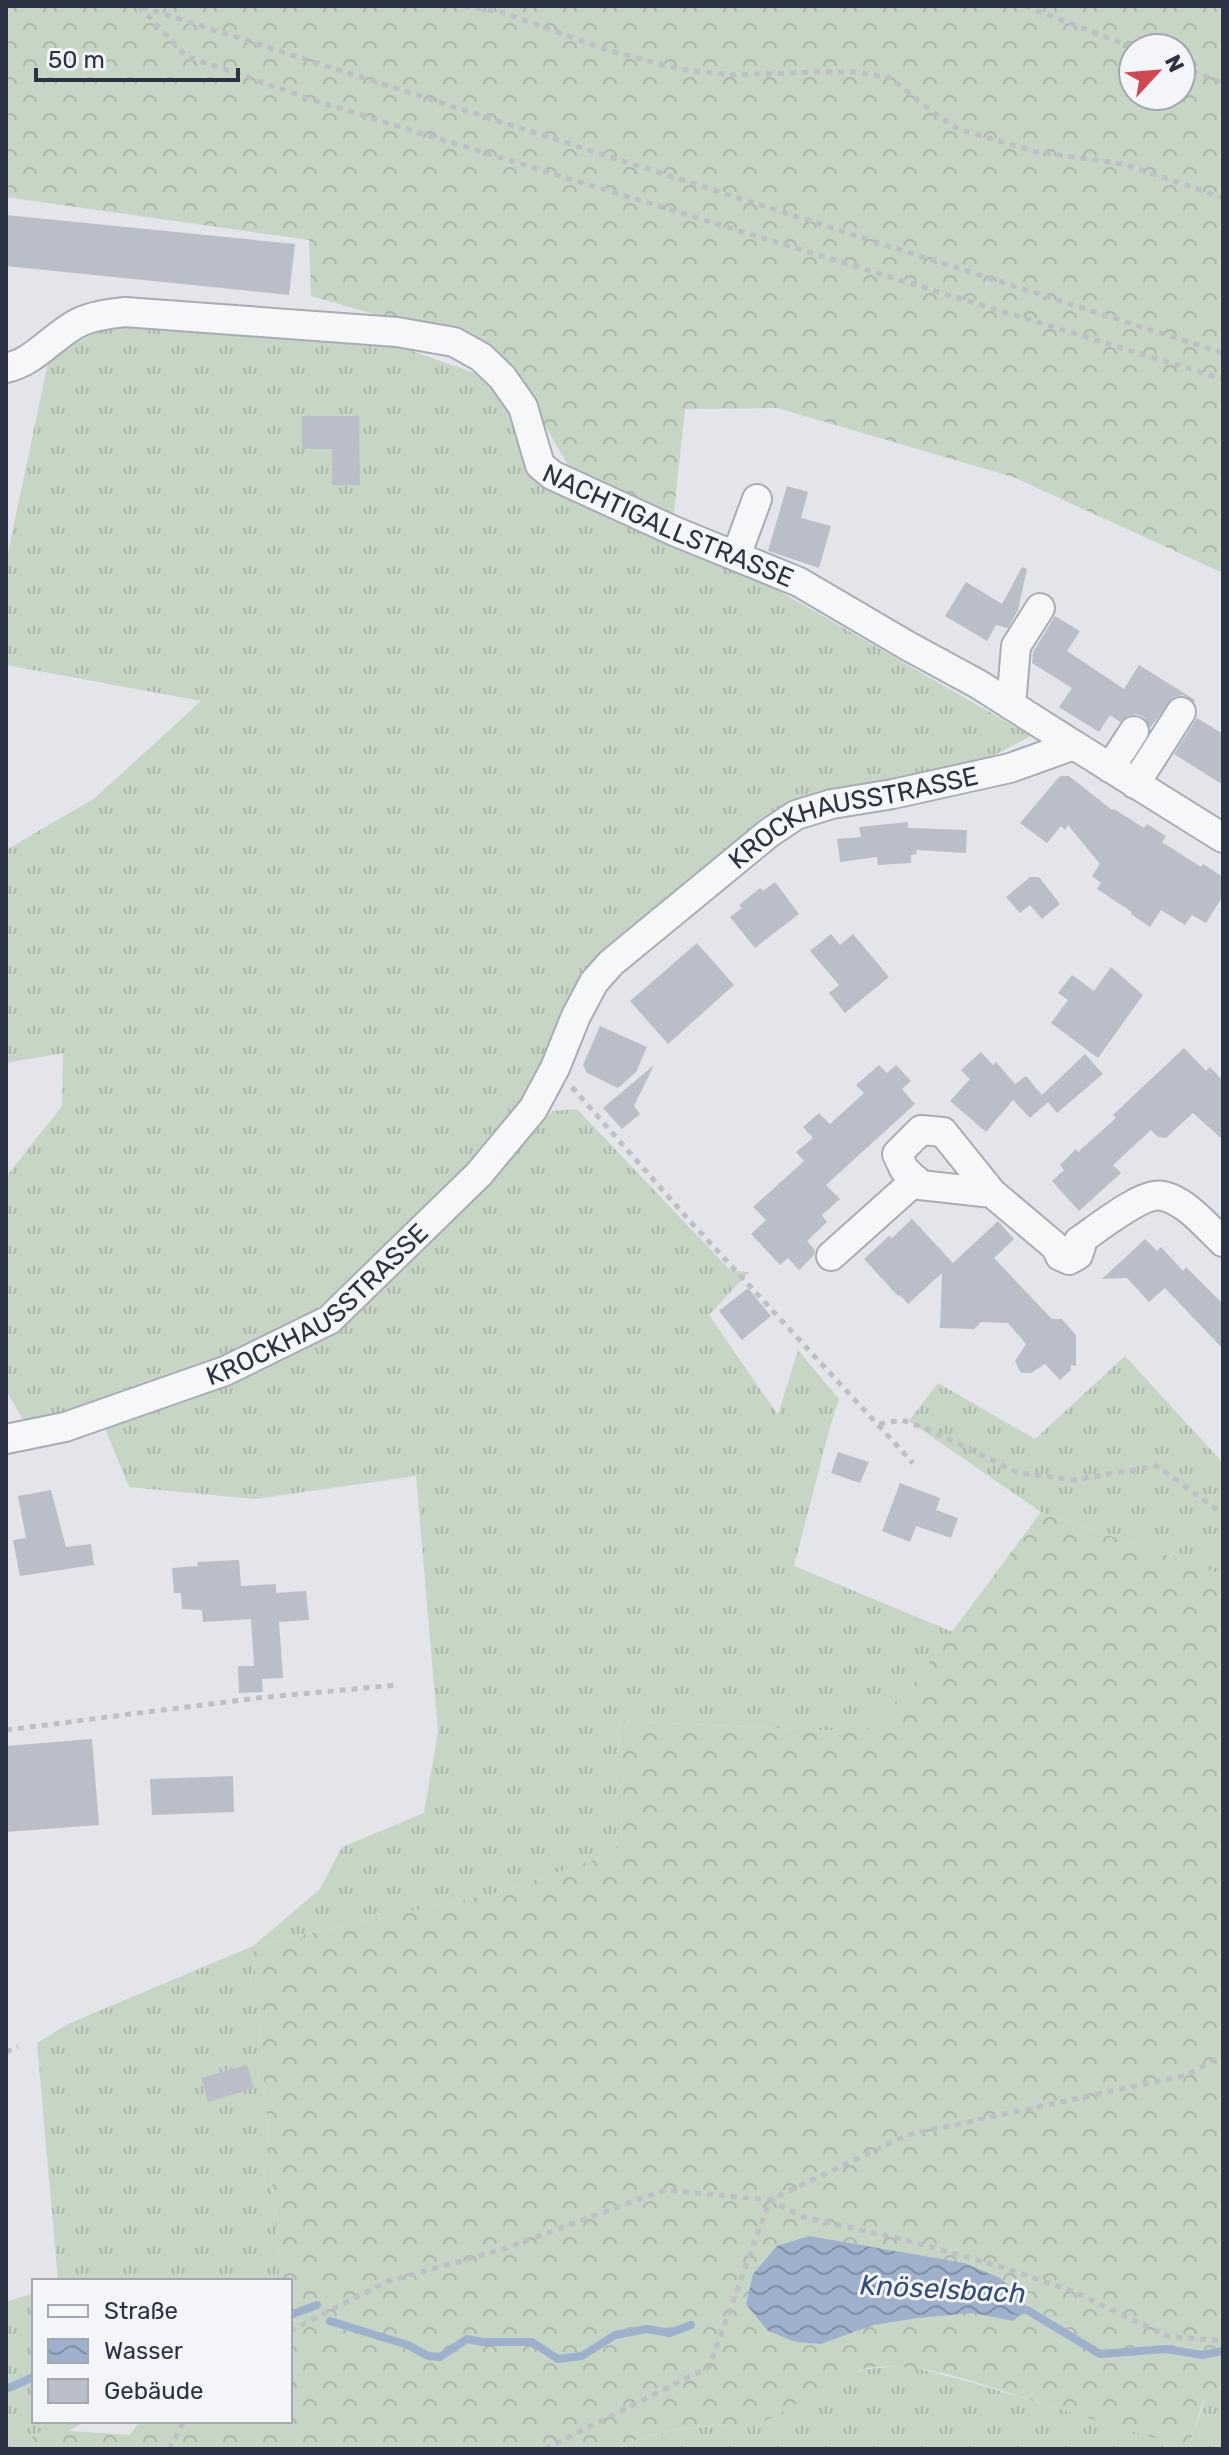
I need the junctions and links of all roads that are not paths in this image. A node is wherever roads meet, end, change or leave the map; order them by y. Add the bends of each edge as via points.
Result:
1 (11, 360) edge
2 (757, 499) dead end
3 (736, 556) junction
4 (1040, 608) dead end
5 (1004, 627) dead end
6 (1001, 699) junction
7 (1181, 712) dead end
8 (1134, 731) dead end
9 (1074, 745) junction
10 (1110, 768) junction
11 (1135, 784) junction
12 (1223, 838) edge
13 (916, 1180) junction
14 (992, 1193) junction
15 (1223, 1242) edge
16 (831, 1256) dead end
17 (6, 1439) edge

1 - 3 street, NACHTIGALLSTRASSE via 76,324 125,312 397,332 454,342 502,377 523,407 540,465 552,475
2 - 3 street
3 - 6 street, NACHTIGALLSTRASSE via 799,582
4 - 6 street via 1016,646
5 - 6 street
6 - 9 street, NACHTIGALLSTRASSE
7 - 11 street
8 - 10 street
9 - 10 street
9 - 17 street, KROCKHAUSSTRASSE via 1010,768 796,815 611,963 594,982 533,1109 479,1174 329,1320 225,1371 65,1427
10 - 11 street
11 - 12 street
13 - 14 street via 920,1185
13 - 14 street via 897,1154 921,1130 943,1132
13 - 16 street
14 - 15 street via 1068,1244 1143,1199 1161,1195 1184,1206

